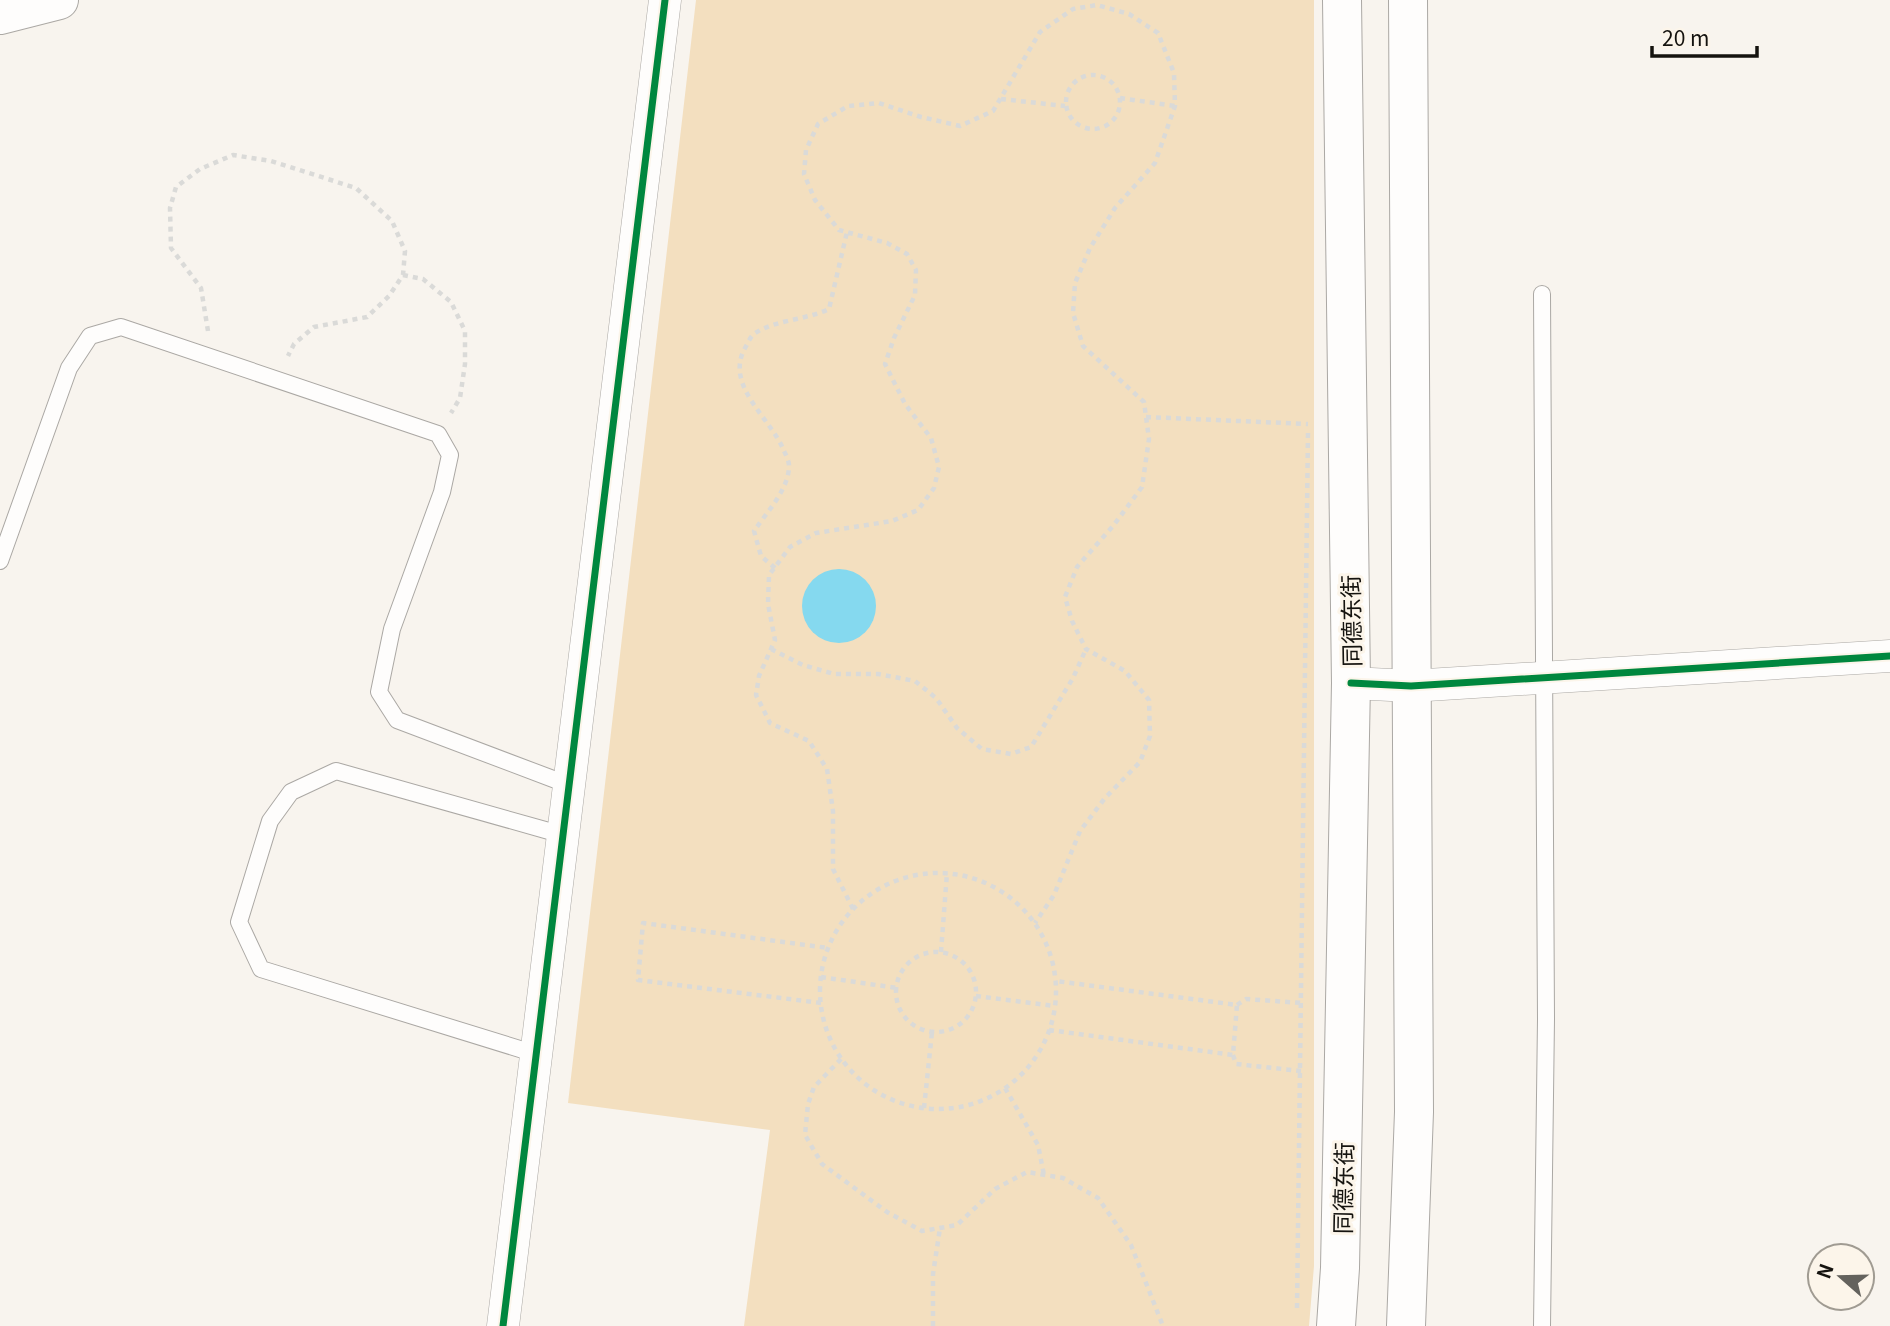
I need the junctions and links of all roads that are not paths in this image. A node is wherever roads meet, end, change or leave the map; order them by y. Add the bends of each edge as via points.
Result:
1 (60, 0) edge
2 (665, 0) edge
3 (1342, 0) edge
4 (1408, 0) edge
5 (0, 15) edge
6 (1542, 294) dead end
7 (0, 561) edge
8 (1890, 656) edge
9 (1544, 677) junction
10 (1351, 683) junction
11 (1411, 685) junction
12 (569, 785) junction
13 (563, 835) junction
14 (536, 1054) junction
15 (503, 1326) edge
16 (1336, 1326) edge
17 (1406, 1326) edge
18 (1542, 1326) edge

1 - 5 main road
2 - 12 street
3 - 10 main road, 同德东街
4 - 11 main road
6 - 9 lane
7 - 12 lane via 69,368 90,336 121,327 438,434 450,455 442,492 392,629 379,692 397,720
8 - 9 street
9 - 11 street
9 - 18 lane
10 - 11 street
10 - 16 main road, 同德东街
11 - 17 main road via 1414,1112
12 - 13 street
13 - 14 street
13 - 14 lane via 335,771 290,792 270,821 239,922 261,969
14 - 15 street

